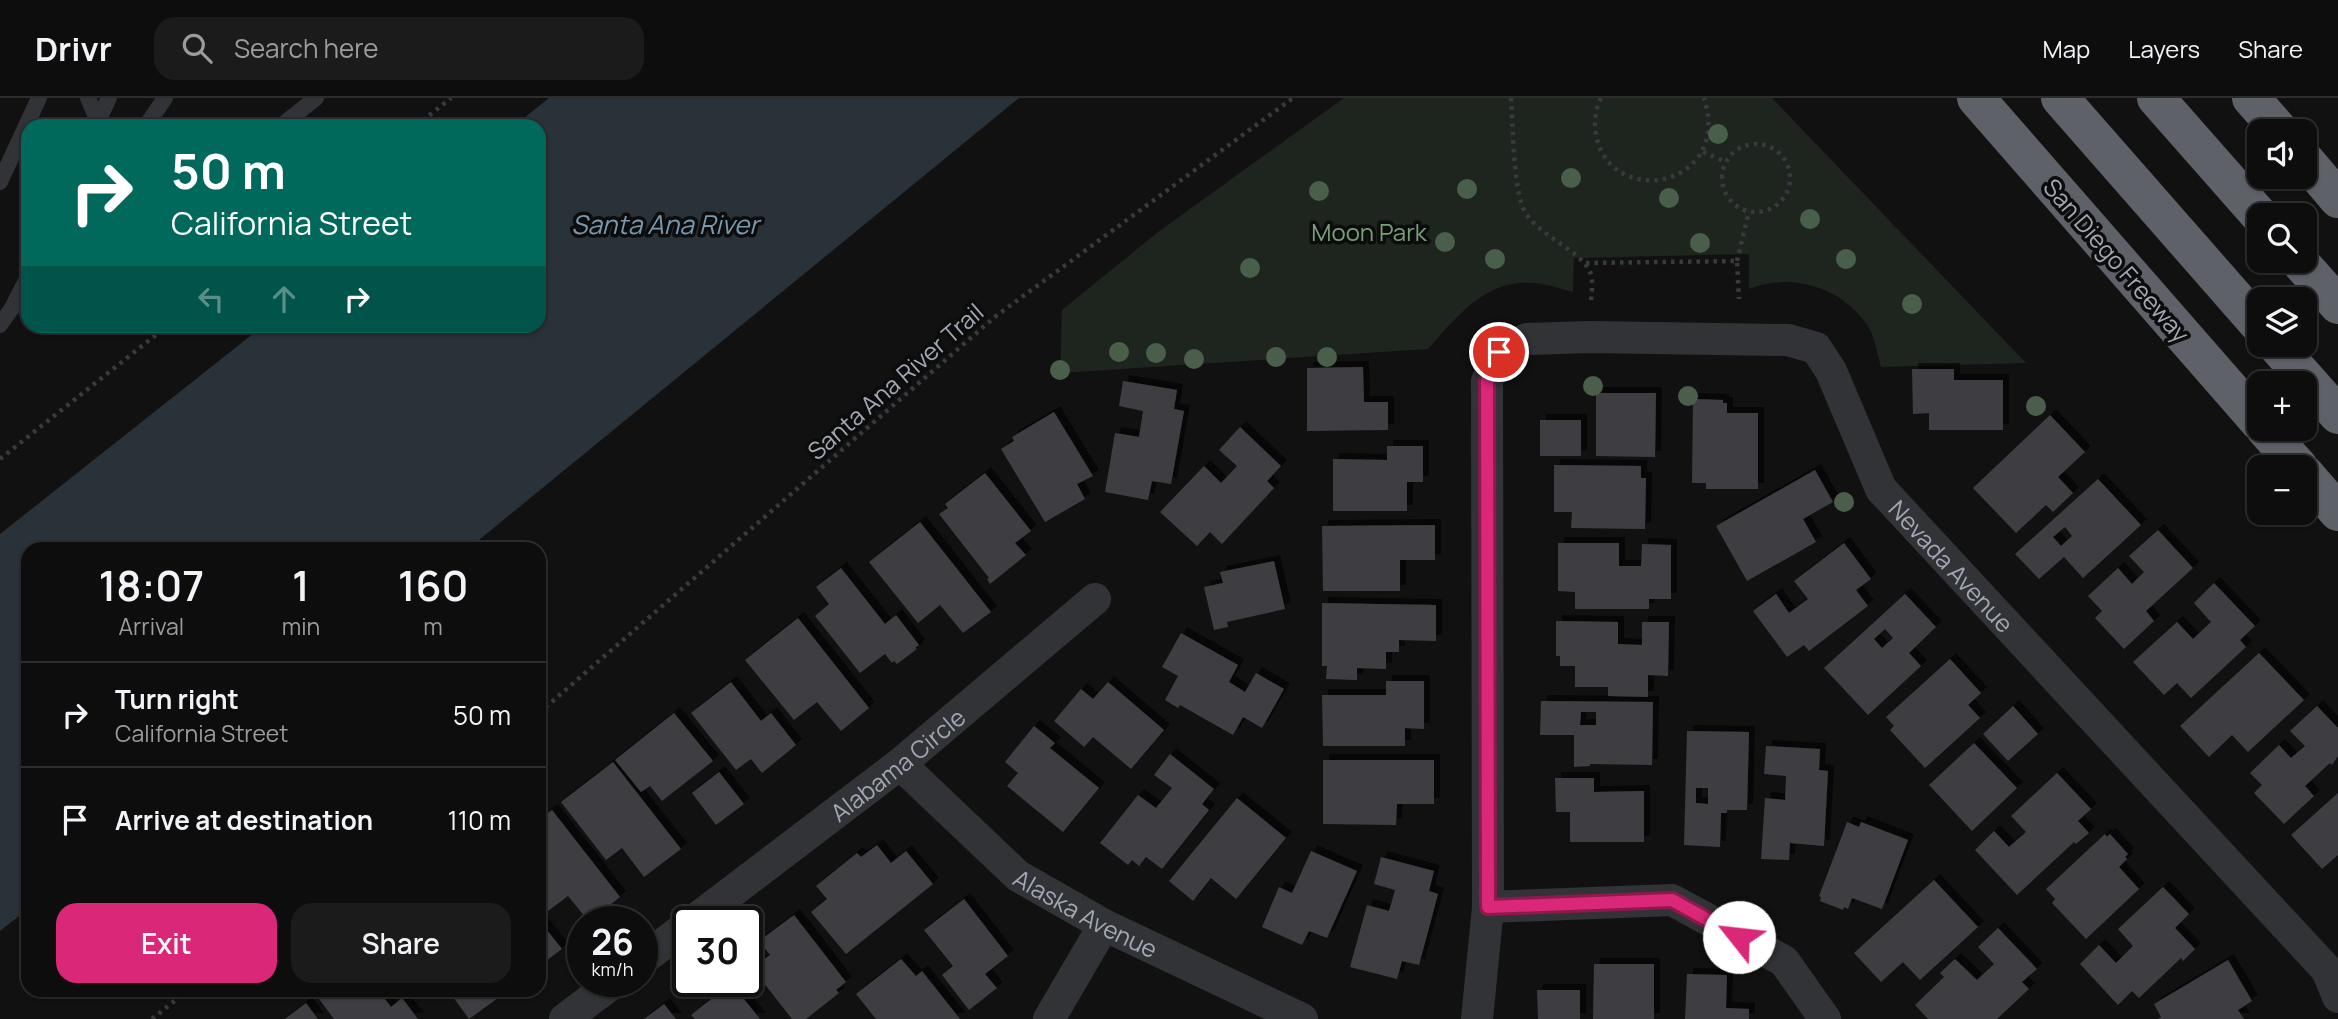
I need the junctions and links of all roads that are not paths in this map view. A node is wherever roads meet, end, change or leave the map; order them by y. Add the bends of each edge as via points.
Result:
1 (39, 98) edge
2 (88, 98) edge
3 (109, 98) edge
4 (165, 98) edge
5 (316, 98) edge
6 (1976, 98) edge
7 (2060, 98) edge
8 (2156, 98) edge
9 (2251, 98) edge
10 (29, 119) edge
11 (96, 119) edge
12 (100, 119) edge
13 (151, 119) edge
14 (290, 119) edge
15 (2269, 119) edge
16 (21, 137) edge
17 (2317, 174) edge
18 (0, 182) edge
19 (2338, 199) edge
20 (2248, 203) edge
21 (2310, 273) edge
22 (21, 290) edge
23 (2338, 304) edge
24 (2247, 311) edge
25 (0, 325) edge
26 (2287, 357) edge
27 (2247, 408) edge
28 (2338, 415) edge
29 (2276, 441) edge
30 (2288, 455) edge
31 (2317, 488) edge
32 (2338, 512) edge
33 (1095, 598) dead end
34 (900, 764) junction
35 (714, 906) edge
36 (1488, 907) junction
37 (1104, 925) junction
38 (594, 997) edge
39 (2338, 997) edge
40 (565, 1019) edge
41 (1049, 1019) edge
42 (1302, 1019) edge
43 (1477, 1019) edge
44 (1825, 1019) edge

1 - 10 lane
2 - 11 lane
3 - 12 lane
4 - 13 lane
5 - 14 lane
6 - 27 highway, San Diego Freeway
7 - 24 highway
8 - 20 highway
9 - 15 highway
16 - 18 lane
17 - 19 highway
21 - 23 highway
22 - 25 lane
26 - 28 highway
29 - 30 highway
31 - 32 highway
33 - 34 street, Alabama Circle
34 - 35 street, Alabama Circle
34 - 37 street, Alaska Avenue via 1018,876
36 - 39 street, Nevada Avenue via 1487,381 1499,352 1527,339 1788,340 1816,348 1831,371 1881,489 2327,971
36 - 43 street
36 - 44 street via 1672,900 1784,961
37 - 41 street
37 - 42 street, Alaska Avenue
38 - 40 street

